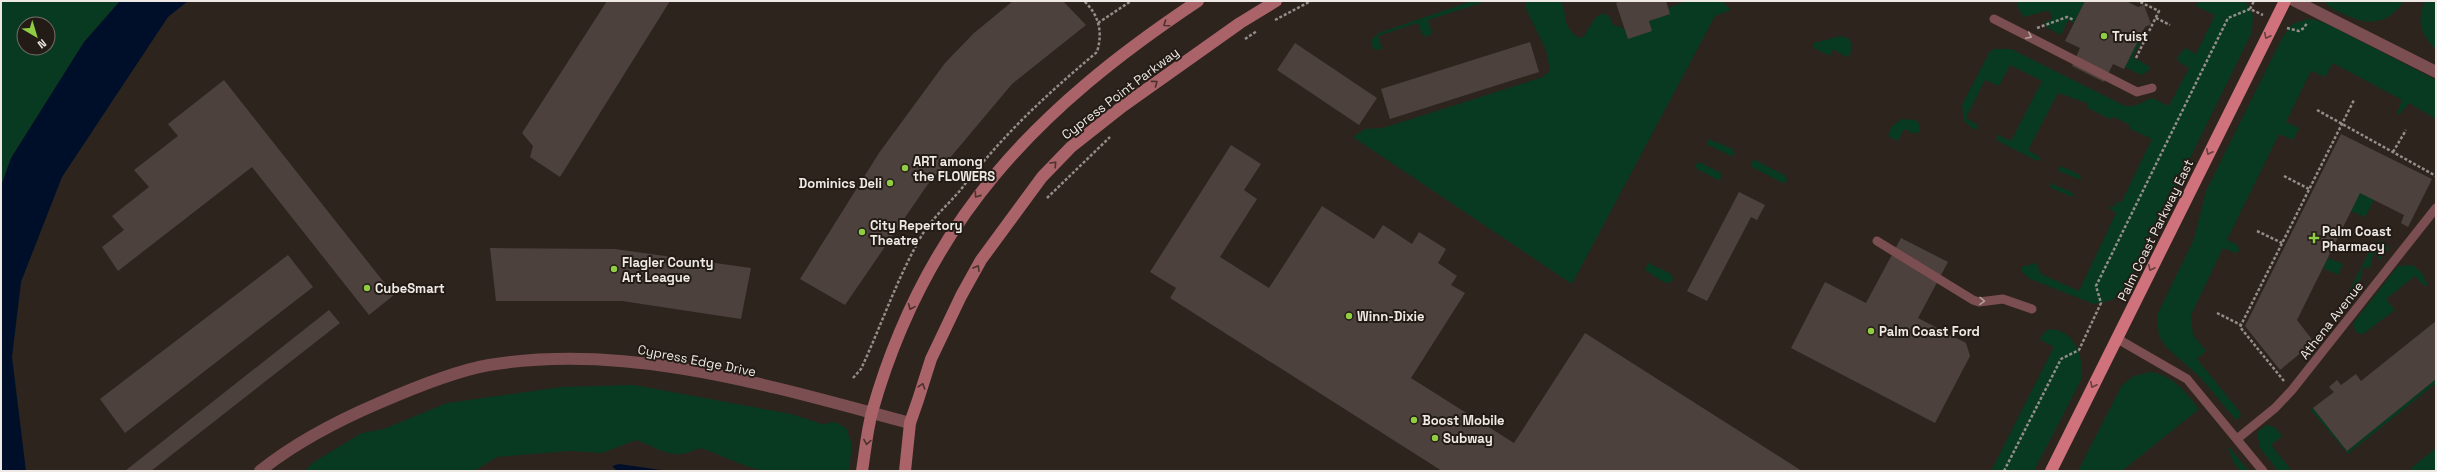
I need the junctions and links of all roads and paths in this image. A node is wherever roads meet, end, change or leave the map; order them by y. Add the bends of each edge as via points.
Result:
1 (1131, 1) edge
2 (1198, 1) edge
3 (1276, 1) edge
4 (1310, 1) edge
5 (2138, 1) edge
6 (2254, 1) edge
7 (2285, 1) edge
8 (2295, 1) edge
9 (2156, 18) junction
10 (1994, 19) dead end
11 (2308, 19) dead end
12 (2074, 20) dead end
13 (1098, 23) dead end
14 (1270, 23) dead end
15 (2170, 25) dead end
16 (2288, 28) dead end
17 (1258, 31) dead end
18 (2023, 34) junction
19 (1240, 43) dead end
20 (2136, 58) dead end
21 (2436, 72) edge
22 (2152, 88) dead end
23 (2354, 100) dead end
24 (2317, 110) dead end
25 (2341, 124) junction
26 (2406, 130) dead end
27 (1114, 133) dead end
28 (2393, 152) junction
29 (2284, 176) dead end
30 (2436, 176) edge
31 (2309, 189) junction
32 (1047, 198) dead end
33 (2436, 208) edge
34 (2257, 231) dead end
35 (1877, 241) dead end
36 (2282, 243) junction
37 (2032, 309) dead end
38 (2218, 313) dead end
39 (2242, 325) junction
40 (2116, 338) junction
41 (2292, 390) junction
42 (872, 413) junction
43 (910, 423) junction
44 (2237, 439) junction
45 (260, 471) edge
46 (862, 471) edge
47 (904, 471) edge
48 (2004, 471) edge
49 (2050, 471) edge
50 (2263, 471) edge

1 - 13 path
2 -> 42 street, Cypress Point Parkway via 1080,88 1024,139 987,182 941,250 917,295 894,346
43 -> 3 street, Cypress Point Parkway via 931,359 961,296 981,260 1042,177 1071,147 1123,106 1240,23
4 - 14 path
5 - 9 path via 2159,11
6 - 48 path via 2250,9 2228,18 2096,286 2101,303 2079,350 2061,359
7 -> 40 main road, Palm Coast Parkway East
8 - 21 street
9 - 15 path
9 - 20 path
10 - 18 lane
11 - 16 path via 2302,30
12 - 18 path via 2063,18
17 - 19 path
18 -> 22 lane via 2137,92
23 - 25 path
24 - 25 path
25 - 28 path
25 - 31 path
26 - 28 path
27 - 32 path via 1085,158
28 - 30 path
29 - 31 path
31 - 36 path
33 - 41 lane, Athena Avenue
34 - 36 path
35 -> 37 lane via 1979,302 2003,299
36 - 39 path
38 - 39 path
39 - 41 path via 2240,327
40 - 44 lane via 2187,379
40 -> 49 main road, Palm Coast Parkway East
41 - 44 lane, Athena Avenue via 2275,408
42 - 43 street, Cypress Edge Drive
42 - 45 street, Cypress Edge Drive via 716,375 655,364 569,358 531,360 487,366 406,391 340,420
42 -> 46 street, Cypress Point Parkway
43 - 47 street, Cypress Point Parkway
44 - 50 lane

